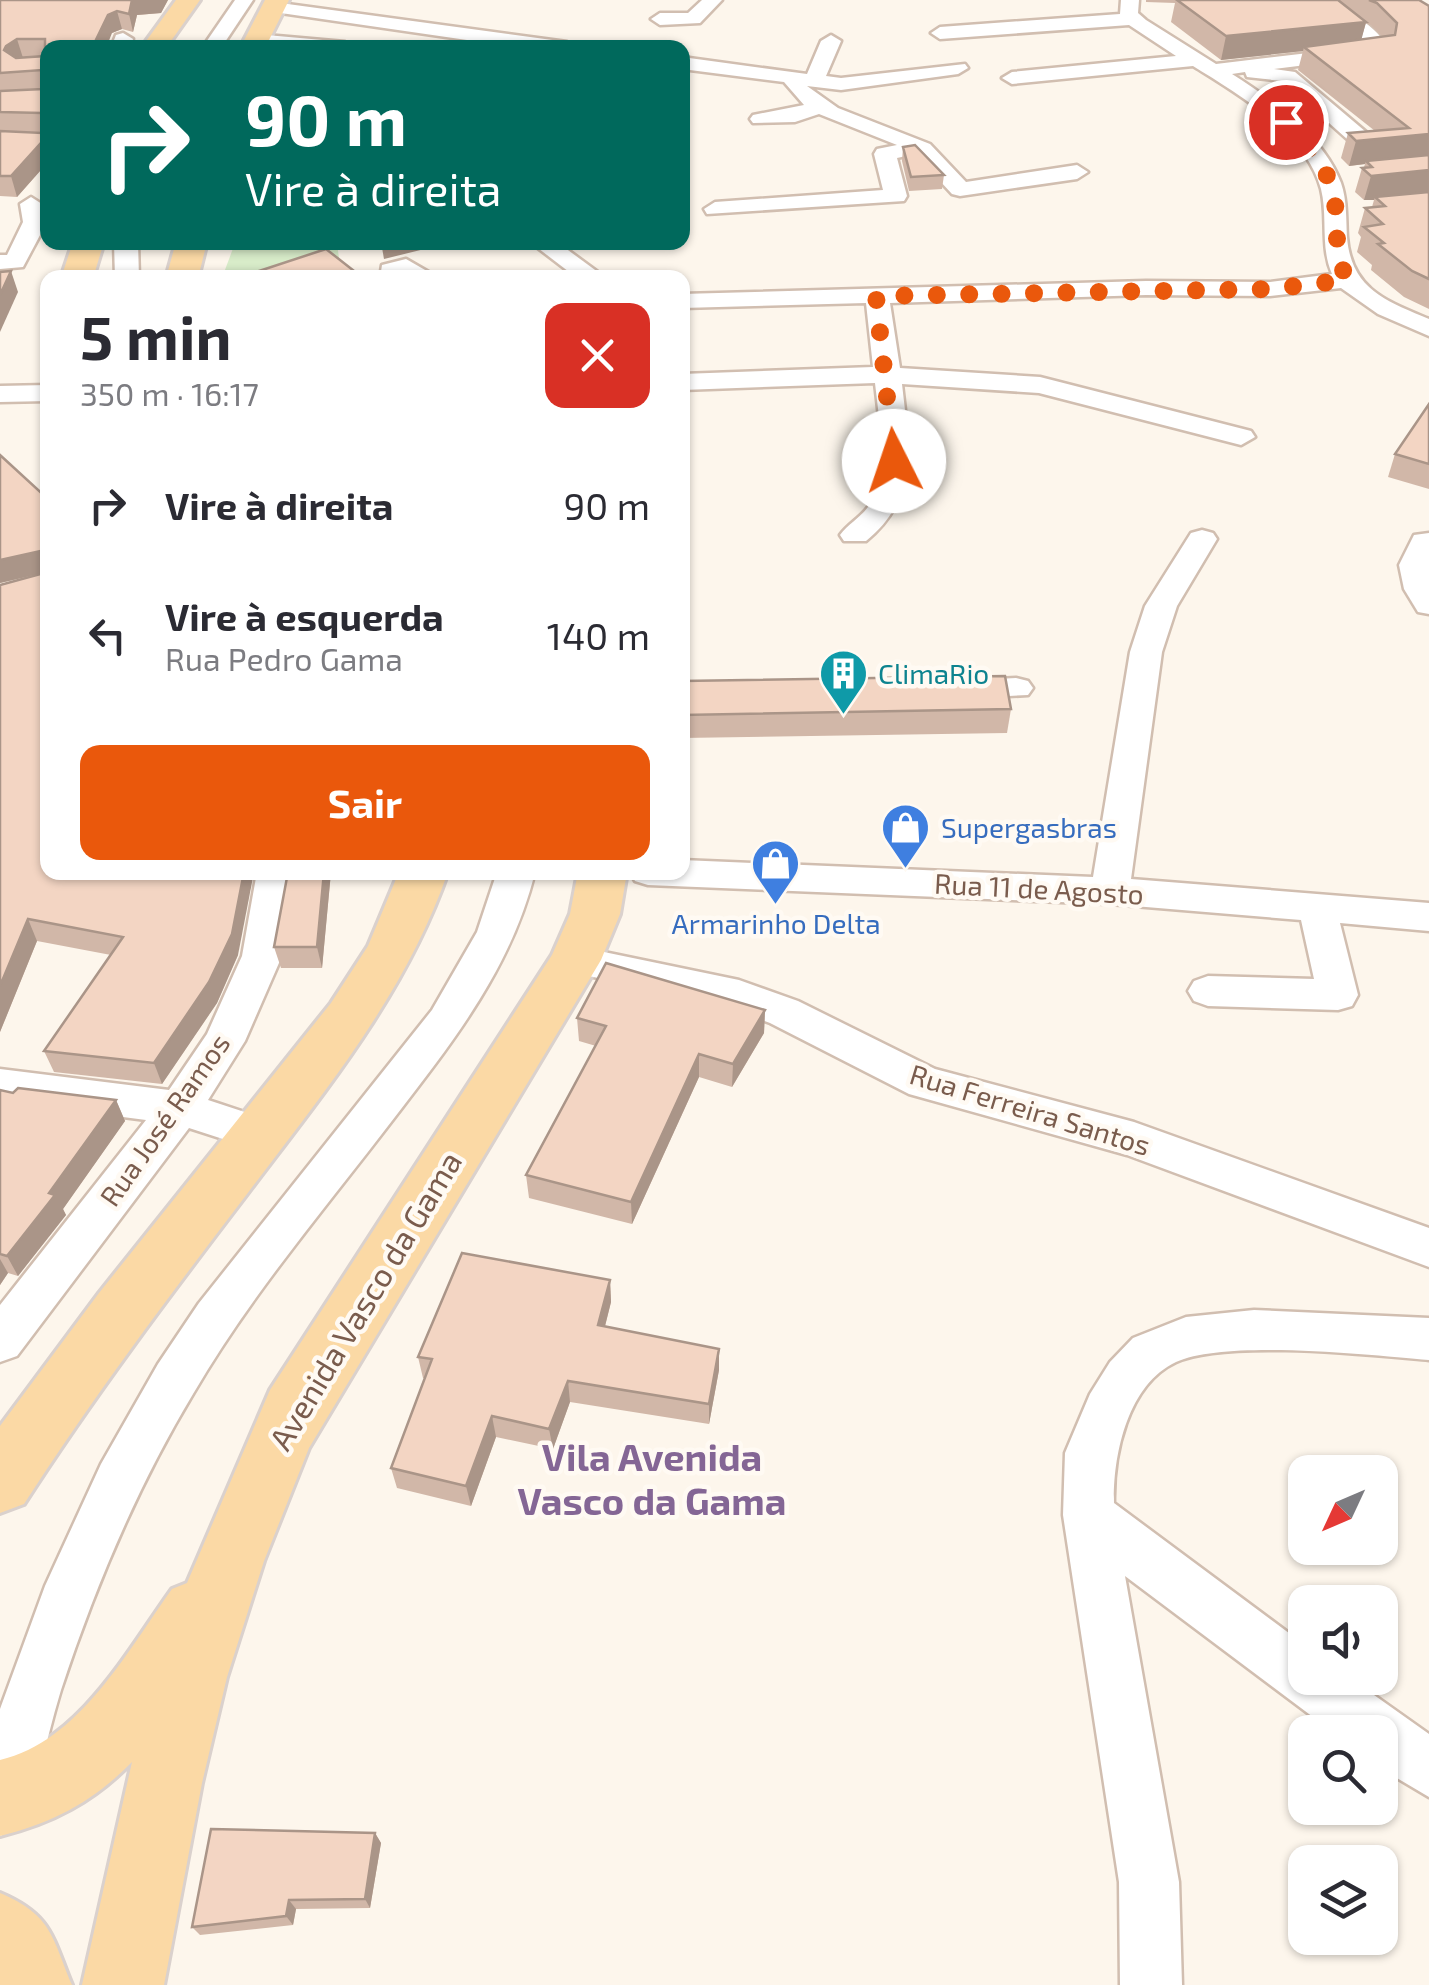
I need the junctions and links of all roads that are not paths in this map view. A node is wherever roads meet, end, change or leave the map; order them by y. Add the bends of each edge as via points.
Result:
1 (188, 0) edge
2 (211, 0) edge
3 (244, 0) edge
4 (713, 0) edge
5 (275, 3) edge
6 (1305, 4) edge
7 (1126, 8) edge
8 (1158, 13) dead end
9 (660, 19) dead end
10 (940, 33) dead end
11 (159, 40) edge
12 (184, 40) edge
13 (218, 40) edge
14 (256, 40) edge
15 (516, 40) edge
16 (831, 41) dead end
17 (690, 64) edge
18 (958, 68) dead end
19 (1208, 68) junction
20 (1012, 78) dead end
21 (802, 80) junction
22 (821, 106) junction
23 (760, 120) dead end
24 (1364, 142) edge
25 (918, 147) junction
26 (1077, 172) dead end
27 (40, 196) edge
28 (715, 210) dead end
29 (1363, 211) edge
30 (1334, 214) junction
31 (3, 221) edge
32 (26, 240) junction
33 (554, 250) edge
34 (0, 262) edge
35 (582, 270) edge
36 (1347, 280) junction
37 (1232, 289) junction
38 (876, 296) junction
39 (690, 301) edge
40 (1429, 328) edge
41 (885, 375) junction
42 (690, 382) edge
43 (40, 393) edge
44 (0, 394) edge
45 (1241, 437) dead end
46 (855, 535) dead end
47 (1202, 539) dead end
48 (1427, 542) edge
49 (1429, 605) edge
50 (1016, 688) dead end
51 (918, 689) edge
52 (690, 874) edge
53 (275, 880) edge
54 (421, 880) edge
55 (514, 880) edge
56 (601, 880) edge
57 (1110, 891) junction
58 (1317, 908) junction
59 (1429, 917) edge
60 (575, 960) junction
61 (1208, 991) dead end
62 (0, 1086) edge
63 (180, 1108) junction
64 (260, 1134) junction
65 (1429, 1248) edge
66 (1429, 1339) edge
67 (0, 1341) edge
68 (0, 1482) edge
69 (1089, 1515) junction
70 (221, 1582) junction
71 (1354, 1715) edge
72 (1398, 1746) edge
73 (1429, 1768) edge
74 (1, 1801) edge
75 (0, 1933) edge
76 (31, 1985) edge
77 (123, 1985) edge
78 (1151, 1985) edge

1 - 11 main road
2 - 12 main road
3 - 13 street
4 - 9 street via 693,19
5 - 14 main road
5 - 15 street
6 - 19 street via 1344,17 1379,51
7 - 8 street
7 - 10 street
7 - 19 street
16 - 21 street
17 - 21 street
18 - 21 street via 857,84
19 - 20 street
19 - 24 street via 1288,76
19 - 30 street via 1286,122 1336,177
21 - 22 street via 802,95
22 - 23 street
22 - 25 street
25 - 26 street via 960,189
25 - 28 street via 885,154 896,196
27 - 31 street
27 - 32 street
29 - 30 street
30 - 36 street
31 - 32 street
32 - 34 street via 14,262
33 - 35 street
36 - 37 street
36 - 40 street
37 - 38 street
37 - 40 street
38 - 39 street
38 - 41 street
41 - 42 street
41 - 45 street via 1040,385
41 - 46 street via 892,484 885,505
43 - 44 street
47 - 57 street via 1161,606 1146,652
48 - 49 street via 1412,568
50 - 51 street
52 - 57 street, Rua 11 de Agosto
53 - 63 street, Rua José Ramos via 262,956 246,998
54 - 64 main road via 382,972
55 - 74 street via 497,936 446,1022 239,1287 128,1460 74,1577
56 - 60 main road, Avenida Vasco da Gama
57 - 58 street, Rua 11 de Agosto
58 - 59 street, Rua 11 de Agosto
58 - 61 street via 1338,995
60 - 65 street, Rua Ferreira Santos via 725,990 924,1082 1134,1140
60 - 70 main road, Avenida Vasco da Gama via 293,1411
62 - 63 street
63 - 64 street
63 - 67 street, Rua José Ramos
64 - 68 main road via 44,1414
66 - 69 street via 1208,1333 1158,1347 1106,1410 1090,1452
69 - 71 street
69 - 78 street via 1149,1882
70 - 74 main road via 113,1727 38,1791
70 - 77 main road, Avenida Vasco da Gama via 180,1717
72 - 73 street
75 - 76 main road via 17,1950

